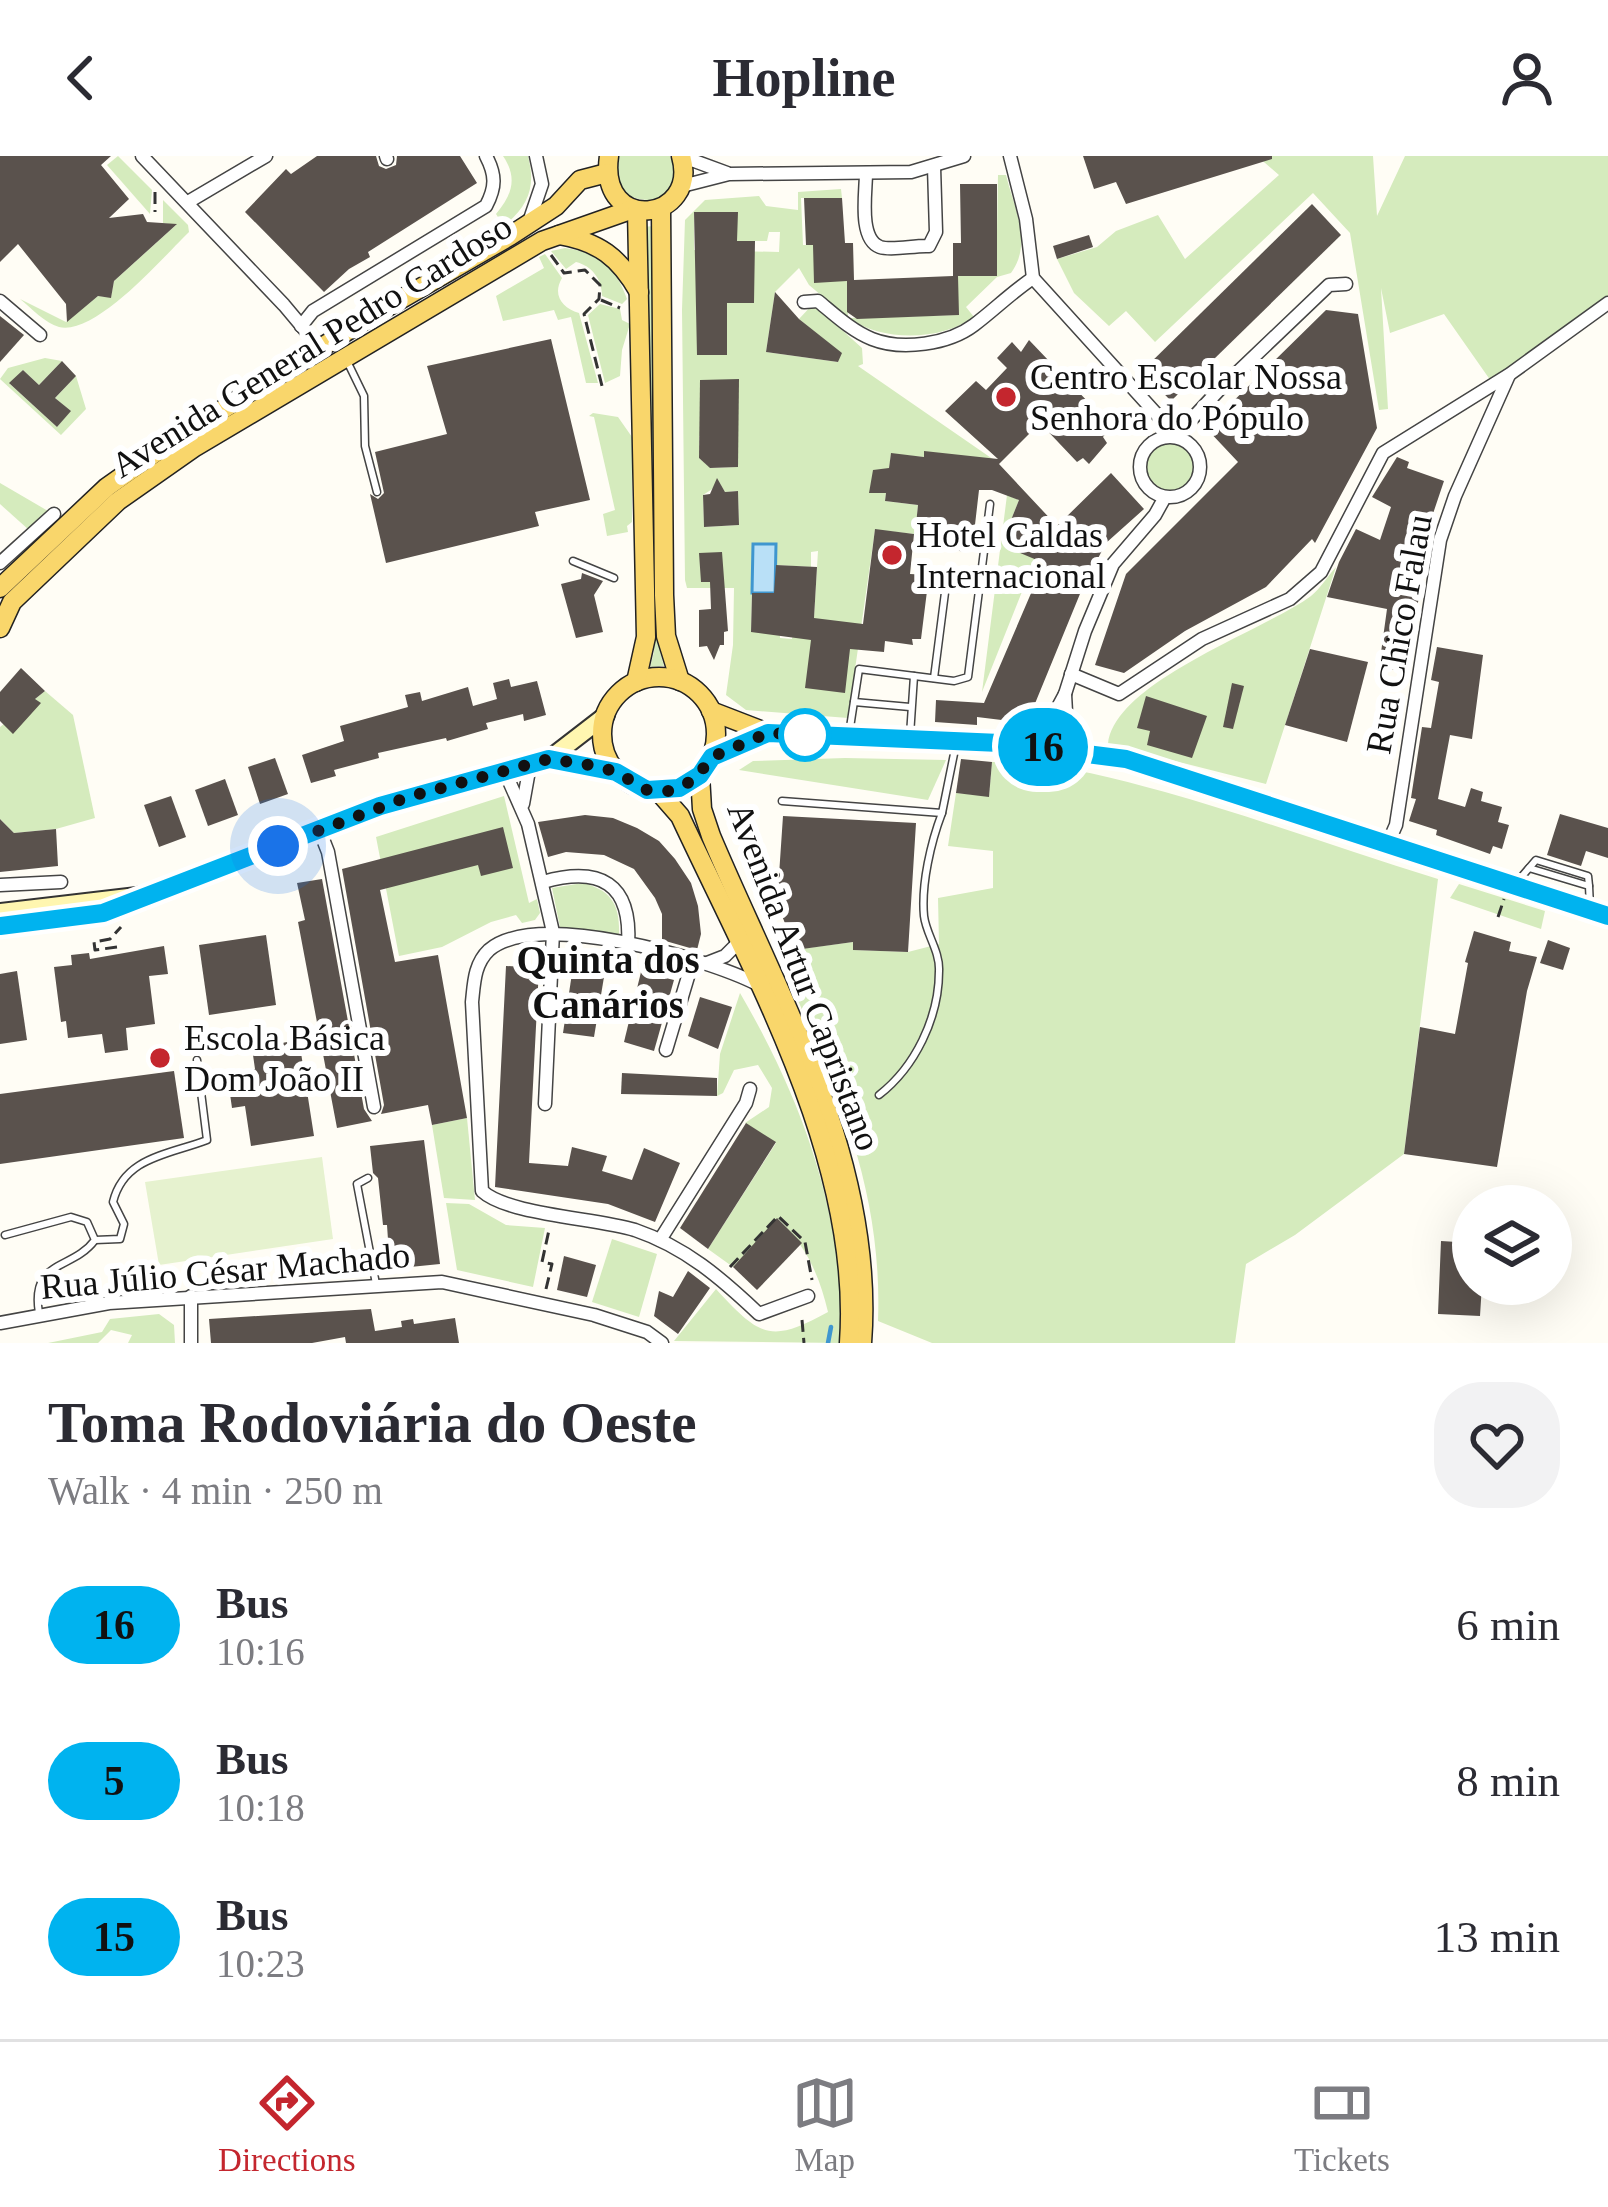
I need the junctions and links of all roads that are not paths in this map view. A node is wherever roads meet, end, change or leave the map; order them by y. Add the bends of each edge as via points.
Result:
1 (142, 156) edge
2 (266, 156) edge
3 (486, 156) edge
4 (536, 156) edge
5 (681, 156) edge
6 (830, 156) edge
7 (964, 156) edge
8 (1010, 156) edge
9 (608, 164) edge
10 (934, 167) junction
11 (830, 173) junction
12 (866, 173) junction
13 (728, 174) junction
14 (682, 186) junction
15 (188, 202) junction
16 (661, 208) junction
17 (635, 210) junction
18 (529, 222) junction
19 (550, 242) junction
20 (1034, 278) junction
21 (1346, 284) dead end
22 (0, 301) edge
23 (804, 302) dead end
24 (636, 303) junction
25 (1608, 303) edge
26 (301, 326) junction
27 (40, 335) dead end
28 (320, 348) junction
29 (345, 356) junction
30 (1510, 374) junction
31 (1170, 437) junction
32 (377, 492) dead end
33 (1165, 497) junction
34 (990, 504) dead end
35 (54, 514) dead end
36 (572, 561) dead end
37 (0, 563) edge
38 (947, 577) dead end
39 (614, 578) dead end
40 (0, 588) edge
41 (0, 628) edge
42 (1071, 674) junction
43 (914, 675) junction
44 (934, 678) junction
45 (680, 681) junction
46 (636, 682) junction
47 (1065, 694) junction
48 (854, 702) junction
49 (911, 707) junction
50 (711, 711) junction
51 (606, 715) junction
52 (768, 733) junction
53 (848, 736) junction
54 (909, 739) junction
55 (957, 741) junction
56 (1037, 746) junction
57 (1068, 749) junction
58 (712, 757) junction
59 (549, 759) junction
60 (530, 765) junction
61 (505, 772) junction
62 (616, 772) junction
63 (700, 775) junction
64 (659, 792) junction
65 (782, 801) dead end
66 (523, 806) junction
67 (942, 813) junction
68 (319, 829) junction
69 (1388, 843) junction
70 (61, 882) dead end
71 (543, 882) junction
72 (0, 885) edge
73 (1510, 891) junction
74 (132, 899) junction
75 (0, 912) edge
76 (1599, 913) edge
77 (0, 926) edge
78 (553, 932) junction
79 (739, 942) junction
80 (628, 945) junction
81 (699, 962) junction
82 (757, 984) junction
83 (666, 1050) dead end
84 (196, 1060) dead end
85 (750, 1089) dead end
86 (879, 1095) dead end
87 (544, 1104) dead end
88 (374, 1107) dead end
89 (368, 1178) dead end
90 (376, 1225) dead end
91 (366, 1230) junction
92 (5, 1234) dead end
93 (95, 1240) junction
94 (661, 1240) junction
95 (376, 1284) junction
96 (190, 1296) junction
97 (808, 1296) dead end
98 (39, 1313) junction
99 (0, 1323) edge
100 (191, 1343) edge
101 (662, 1343) edge
102 (849, 1343) edge
103 (862, 1343) edge

1 - 15 street
2 - 15 street
3 - 26 street via 494,172 486,206 313,311
4 - 18 street via 542,184
5 - 13 street
5 - 14 main road
6 - 11 street
7 - 10 street
8 - 20 street
9 - 17 main road via 613,194
9 - 18 main road, Avenida General Pedro Cardoso
10 - 12 street
10 - 12 street via 936,232 929,246 873,243
11 - 12 street
11 - 13 street
13 - 14 street
14 - 16 main road
15 - 26 street
16 - 17 main road, Avenida General Pedro Cardoso
16 - 45 main road via 664,596
17 - 19 main road, Avenida General Pedro Cardoso
17 - 24 main road
18 - 28 main road, Avenida General Pedro Cardoso
19 - 24 main road via 583,239 614,255
19 - 29 main road, Avenida General Pedro Cardoso
20 - 23 street via 971,327 905,344 875,341 818,301
20 - 31 street
21 - 31 street via 1329,285
22 - 27 street
24 - 46 main road via 646,637
25 - 30 street
26 - 28 street
28 - 40 main road, Avenida General Pedro Cardoso via 106,487
29 - 32 lane via 364,396 364,446
29 - 41 main road, Avenida General Pedro Cardoso via 118,501 12,602
30 - 42 street via 1383,453 1321,572 1290,598 1202,639 1119,694
30 - 69 street, Rua Chico Falau via 1440,540
31 - 33 street via 1150,444 1139,467 1148,488
31 - 33 street via 1193,448 1200,467 1185,494
33 - 42 street via 1113,564
34 - 44 lane via 968,676
35 - 37 street
36 - 39 lane
38 - 44 lane
42 - 47 street
43 - 44 lane
43 - 48 lane via 859,669
43 - 49 lane
45 - 46 main road
45 - 50 main road
46 - 51 main road
47 - 56 street
47 - 57 street
48 - 49 lane
48 - 53 lane
49 - 54 lane
50 - 52 main road
50 - 58 main road
51 - 59 main road
51 - 62 main road via 603,745
52 - 53 main road
52 - 58 main road
53 - 54 main road
54 - 55 main road
55 - 56 main road
55 - 67 lane
56 - 57 main road
57 - 69 main road via 1177,773
58 - 63 main road
59 - 60 main road
59 - 62 main road
60 - 61 main road
60 - 66 street
61 - 66 street
61 - 68 main road
62 - 64 main road
63 - 64 main road
63 - 103 main road, Avenida Artur Capristano via 711,836 838,1144 858,1236
64 - 79 main road, Avenida Artur Capristano via 680,815
65 - 67 lane
66 - 71 street
67 - 86 lane via 924,916 940,970 927,1030 913,1061
68 - 74 main road
68 - 88 street
69 - 73 main road
70 - 72 street
71 - 78 street
71 - 80 street via 584,875 605,881 622,896
73 - 76 main road
73 - 76 lane via 1529,868 1589,886
74 - 75 main road
74 - 77 main road via 83,918
78 - 80 street
78 - 87 street
78 - 94 street via 489,950 475,973 482,1191 502,1204
79 - 81 street
79 - 82 main road, Avenida Artur Capristano
80 - 81 street
81 - 82 street
81 - 83 street
82 - 102 main road, Avenida Artur Capristano via 833,1176 847,1245
84 - 93 lane via 207,1140 146,1160 118,1181 120,1239
85 - 94 street
89 - 91 lane via 357,1184
90 - 91 lane
91 - 95 lane
92 - 93 lane via 71,1217 87,1222
93 - 98 lane via 44,1276
94 - 97 street via 725,1280 759,1314
95 - 96 street, Rua Júlio César Machado
95 - 101 street, Rua Júlio César Machado via 442,1282 594,1315
96 - 98 street, Rua Júlio César Machado
96 - 100 street
98 - 99 street, Rua Júlio César Machado

